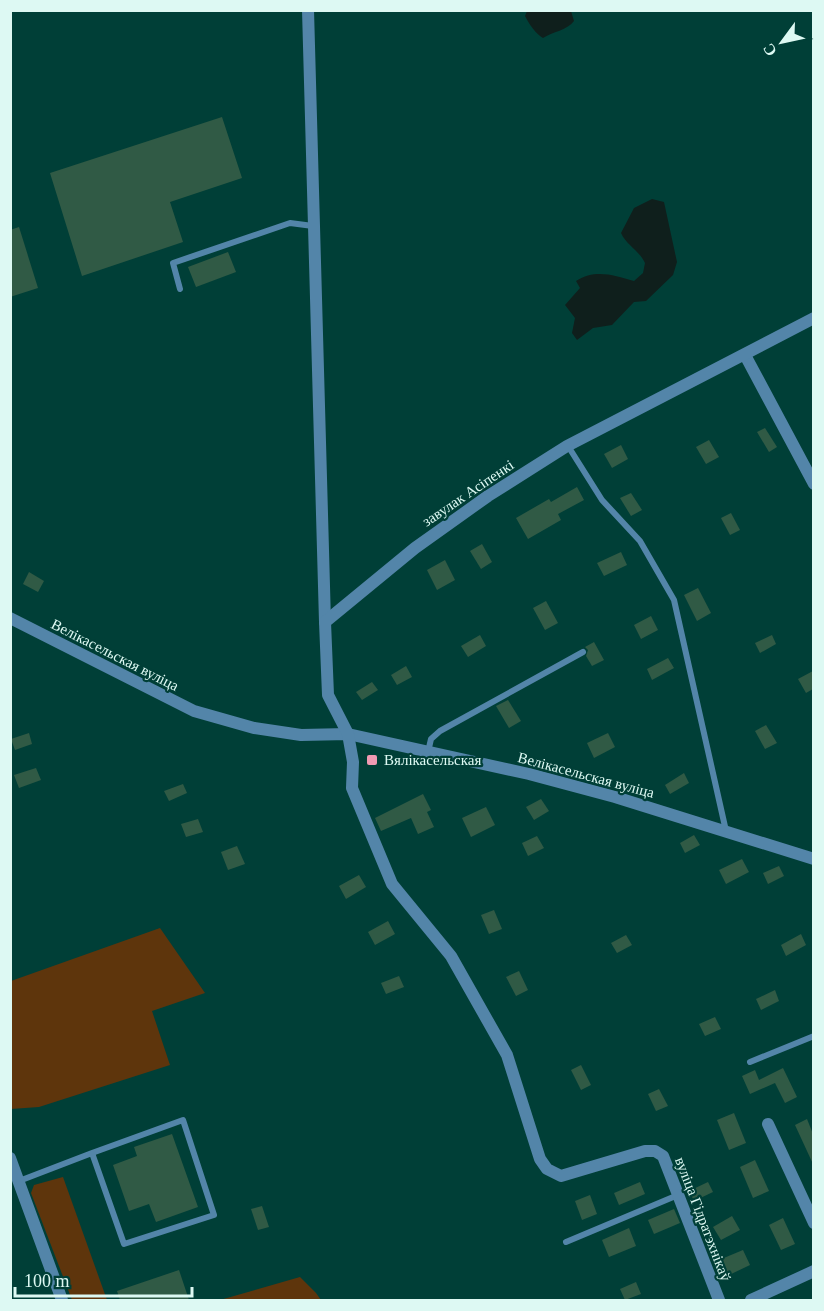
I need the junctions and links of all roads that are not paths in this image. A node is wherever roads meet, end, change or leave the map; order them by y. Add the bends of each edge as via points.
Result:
1 (308, 10) edge
2 (313, 226) junction
3 (180, 288) dead end
4 (813, 318) edge
5 (745, 355) junction
6 (567, 446) junction
7 (813, 484) edge
8 (10, 618) edge
9 (325, 622) junction
10 (583, 652) dead end
11 (348, 734) junction
12 (428, 753) junction
13 (726, 832) junction
14 (813, 859) edge
15 (813, 1036) edge
16 (750, 1062) dead end
17 (768, 1124) dead end
18 (92, 1153) junction
19 (10, 1158) edge
20 (19, 1182) junction
21 (679, 1194) junction
22 (813, 1223) edge
23 (566, 1242) dead end
24 (813, 1271) edge
25 (62, 1300) edge
26 (719, 1300) edge
27 (751, 1300) edge

1 - 2 street
2 - 3 lane via 290,222 173,263
2 - 9 street
4 - 5 street, завулак Асіпенкі
5 - 6 street, завулак Асіпенкі
5 - 7 street
6 - 9 street, завулак Асіпенкі via 415,548
6 - 13 lane via 602,500 640,541 674,600
8 - 11 street, Велікасельская вуліца via 194,711 254,729 301,735
9 - 11 street via 328,695
10 - 12 lane via 440,731 431,739
11 - 12 street, Велікасельская вуліца
11 - 21 street, вуліца Гідратэхнікаў via 352,788 392,884 451,956 507,1055 540,1159 547,1169 561,1176 655,1151 663,1156
12 - 13 street, Велікасельская вуліца via 529,774
13 - 14 street, Велікасельская вуліца
15 - 16 lane
17 - 22 street
18 - 18 lane via 183,1120 214,1215 124,1244
18 - 20 lane
19 - 20 street
20 - 25 street
21 - 23 lane
21 - 26 street, вуліца Гідратэхнікаў
24 - 27 street

